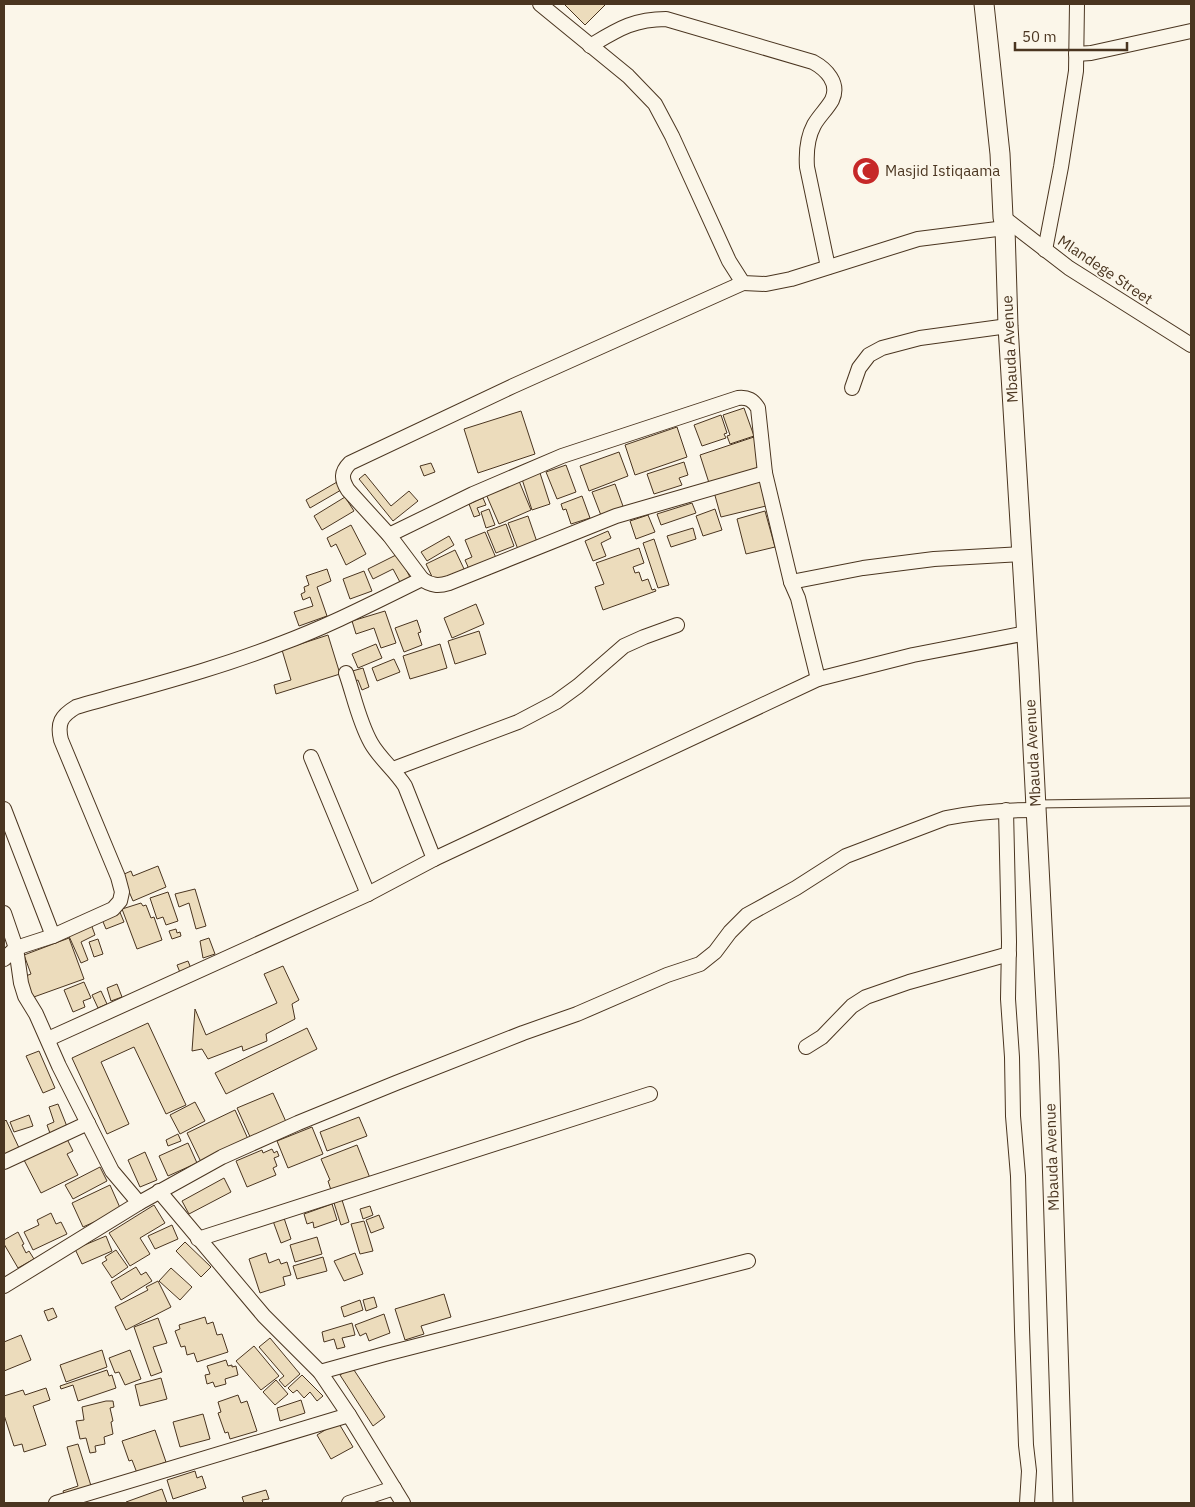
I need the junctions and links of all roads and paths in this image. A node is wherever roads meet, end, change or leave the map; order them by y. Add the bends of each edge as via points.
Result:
1 (540, 4) edge
2 (984, 4) edge
3 (1077, 4) edge
4 (1191, 31) edge
5 (590, 46) junction
6 (1076, 54) junction
7 (1004, 223) junction
8 (1045, 250) junction
9 (828, 267) junction
10 (743, 283) junction
11 (1008, 326) junction
12 (1191, 345) edge
13 (852, 388) dead end
14 (765, 473) junction
15 (389, 535) junction
16 (1021, 554) junction
17 (422, 579) junction
18 (791, 582) junction
19 (677, 625) dead end
20 (1027, 633) junction
21 (346, 673) dead end
22 (818, 679) junction
23 (311, 758) dead end
24 (393, 769) junction
25 (1191, 802) edge
26 (1036, 807) junction
27 (4, 809) edge
28 (1006, 810) junction
29 (434, 859) junction
30 (368, 894) junction
31 (4, 913) edge
32 (53, 936) junction
33 (16, 948) junction
34 (1009, 954) junction
35 (4, 959) edge
36 (48, 1039) junction
37 (806, 1047) dead end
38 (650, 1094) dead end
39 (88, 1123) junction
40 (4, 1162) edge
41 (159, 1191) junction
42 (139, 1203) junction
43 (198, 1239) junction
44 (748, 1261) dead end
45 (4, 1286) edge
46 (320, 1372) junction
47 (349, 1415) junction
48 (394, 1488) junction
49 (56, 1503) edge
50 (349, 1503) edge
51 (403, 1503) edge
52 (1027, 1503) edge
53 (1063, 1503) edge

1 - 5 street
2 - 7 street, Mbauda Avenue
3 - 6 street
4 - 6 street
5 - 9 street via 636,22 666,19 813,62 823,68 832,80 834,95 814,125 806,152
5 - 10 street via 628,76 654,104 729,261
6 - 8 street via 1061,167
7 - 8 street, Mlandege Street
7 - 9 street via 918,239
7 - 11 street, Mbauda Avenue
8 - 12 street, Mlandege Street
9 - 10 street via 766,284
10 - 15 street via 350,463 342,475 343,483
11 - 13 street via 920,338 882,348 869,354 859,368
11 - 16 street, Mbauda Avenue
14 - 15 street via 758,408 750,399 738,398 562,456
14 - 17 street via 616,516 449,583 433,585
14 - 18 street
15 - 17 street
16 - 18 street via 934,559
16 - 20 street, Mbauda Avenue
17 - 32 street via 322,627 233,662 67,712 59,729 61,740 122,892 113,909
18 - 22 street
19 - 24 street via 624,646 578,686 518,722
20 - 22 street via 913,655
20 - 26 street, Mbauda Avenue
21 - 24 street via 366,734
22 - 29 street
23 - 30 street
24 - 29 street via 409,795
25 - 26 lane
26 - 28 street
26 - 53 street, Mbauda Avenue via 1049,1071
27 - 32 street
28 - 34 street
28 - 41 street via 946,818 846,856 747,915 716,952 700,964 298,1123 222,1157
29 - 30 street
30 - 36 street
31 - 33 street
32 - 33 street
33 - 35 street
33 - 36 street via 25,996
34 - 37 street via 866,997 852,1006 822,1037
34 - 52 street via 1008,999 1018,1176 1026,1444 1030,1471
36 - 39 street
38 - 43 street
39 - 40 street
39 - 42 street via 112,1171
41 - 42 street
41 - 43 street
42 - 45 street
43 - 46 street via 264,1316
44 - 46 street
46 - 47 street
47 - 48 street
47 - 49 street
48 - 50 street
48 - 51 street

